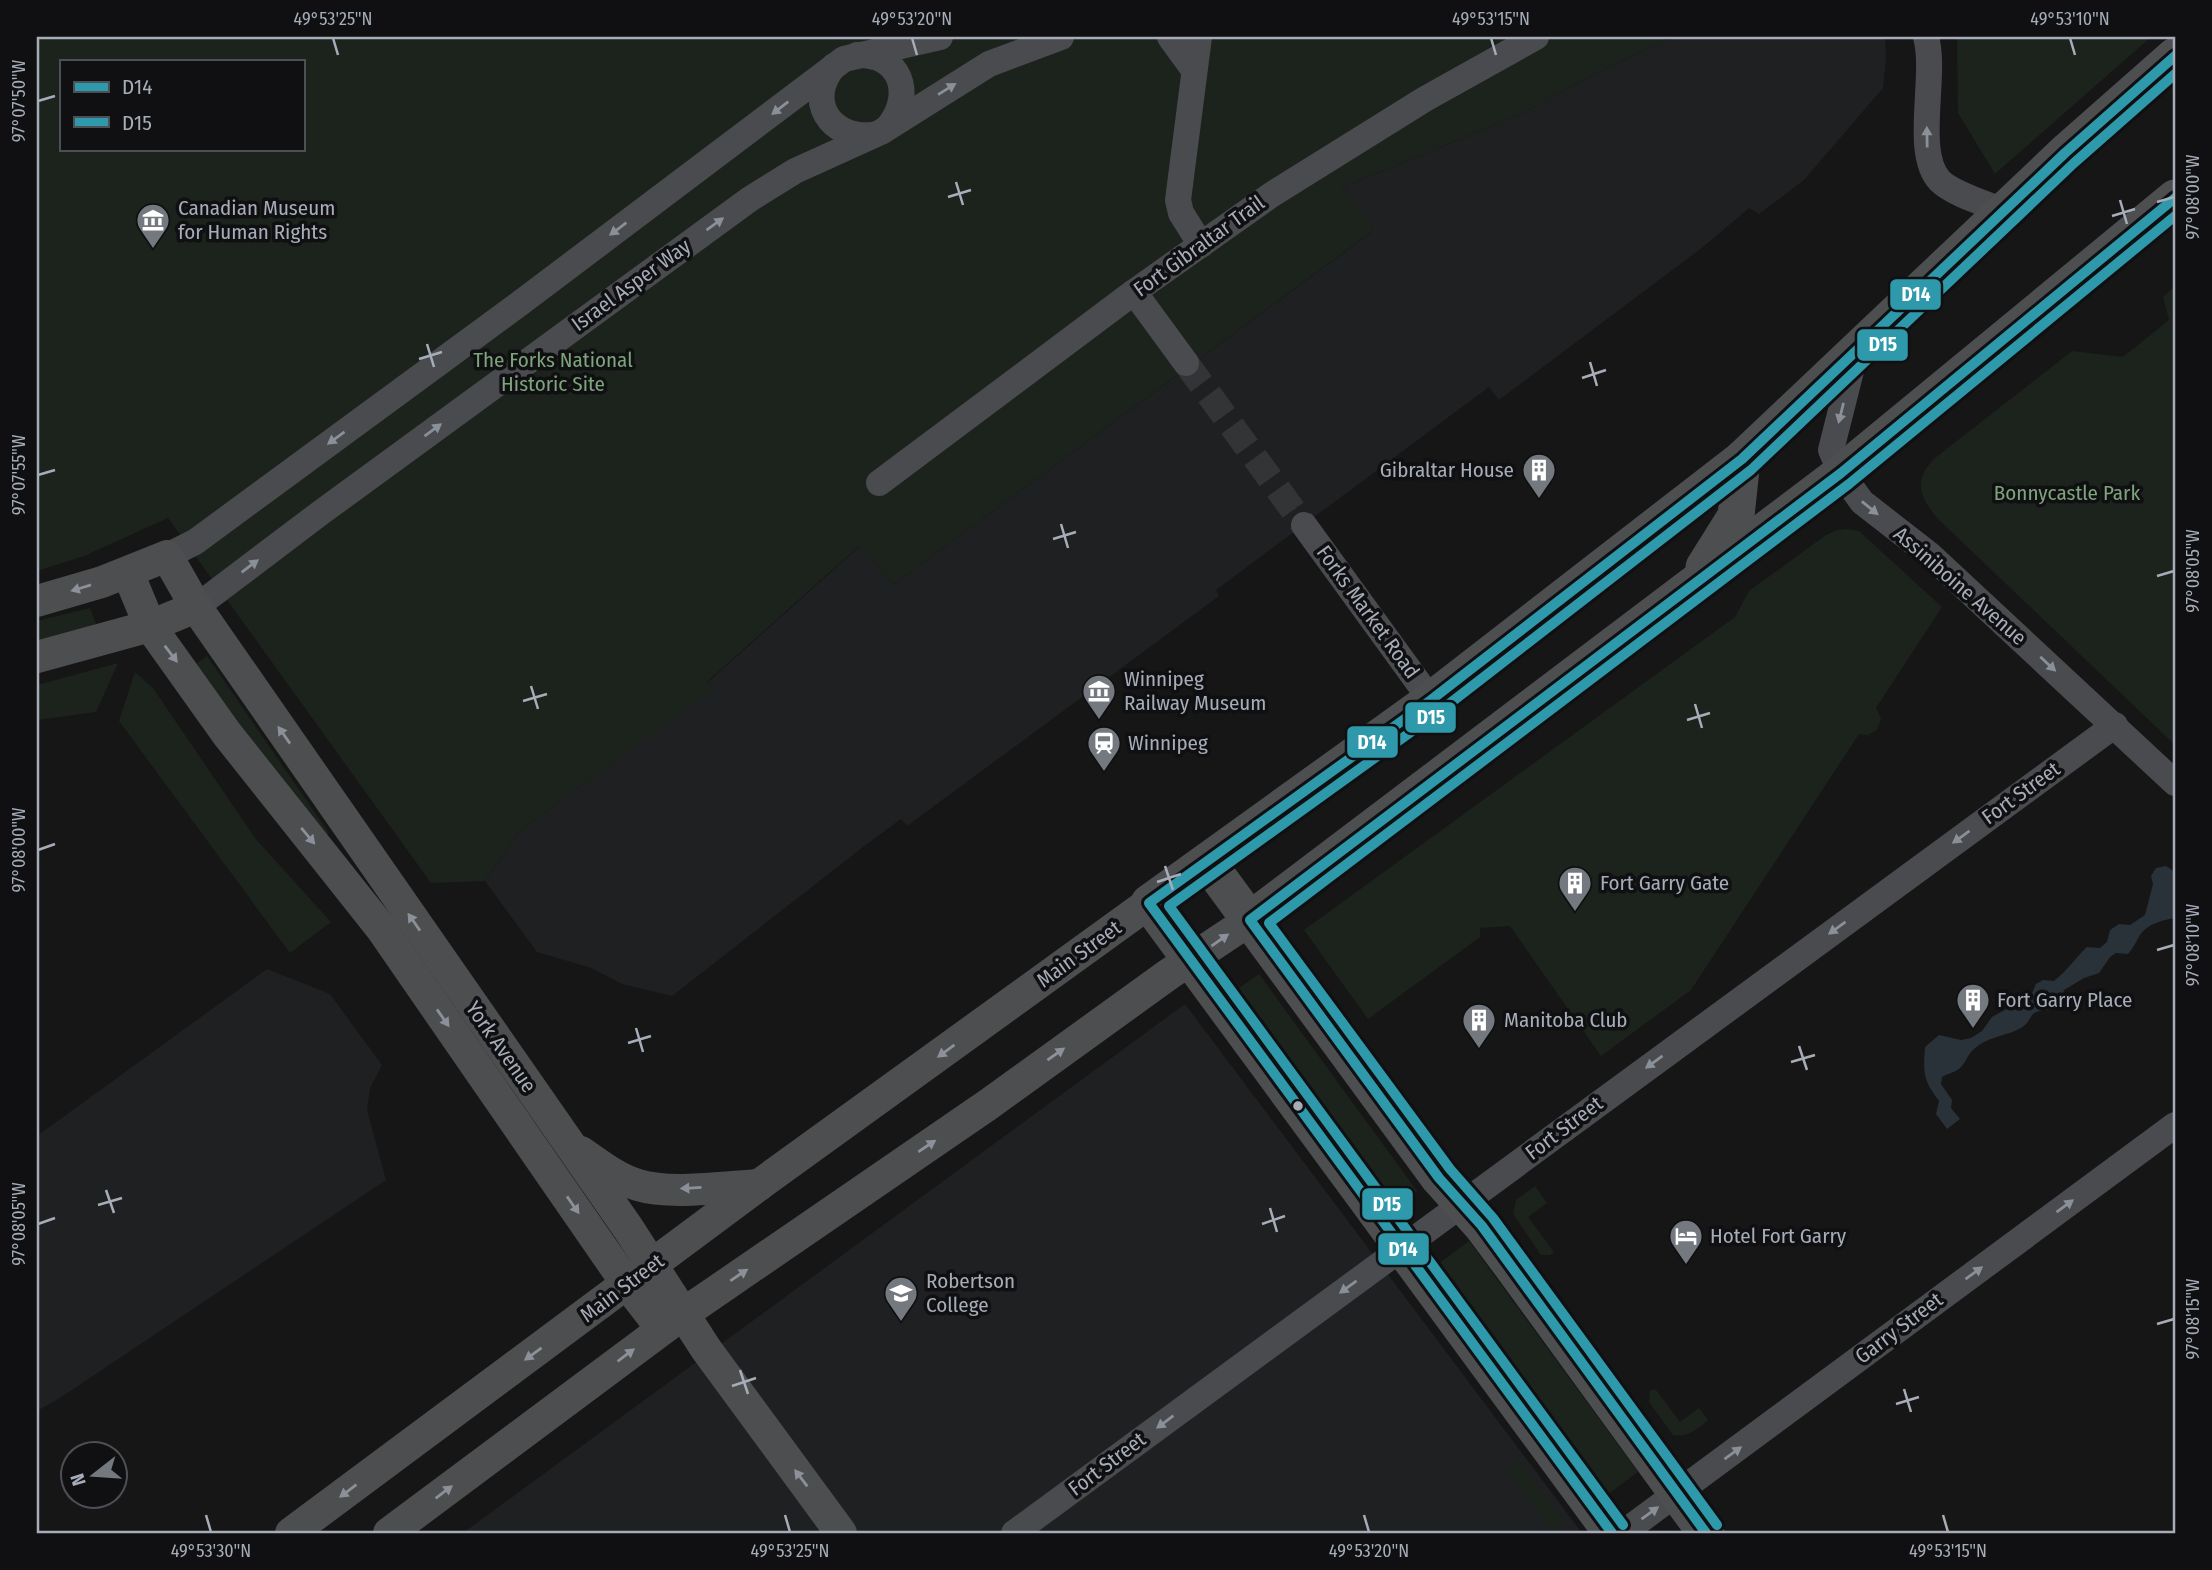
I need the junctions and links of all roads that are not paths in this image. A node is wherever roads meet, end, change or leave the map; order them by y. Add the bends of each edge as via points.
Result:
1 (940, 37) edge
2 (1060, 37) edge
3 (1170, 37) edge
4 (1199, 37) edge
5 (1536, 37) edge
6 (1926, 37) edge
7 (2175, 56) edge
8 (845, 61) junction
9 (1194, 70) junction
10 (881, 131) junction
11 (2175, 198) edge
12 (2004, 211) junction
13 (1201, 245) junction
14 (1134, 292) junction
15 (1856, 351) junction
16 (1186, 363) tunnel mouth
17 (1742, 459) junction
18 (1841, 473) junction
19 (879, 482) dead end
20 (1304, 525) tunnel mouth
21 (167, 555) junction
22 (128, 573) junction
23 (1693, 585) junction
24 (37, 601) edge
25 (196, 607) junction
26 (150, 626) junction
27 (37, 657) edge
28 (1431, 700) junction
29 (2115, 725) junction
30 (2175, 783) edge
31 (1208, 863) junction
32 (1149, 904) junction
33 (1250, 920) junction
34 (1191, 961) junction
35 (2175, 1125) edge
36 (565, 1139) junction
37 (759, 1185) junction
38 (1462, 1204) junction
39 (1403, 1246) junction
40 (652, 1265) junction
41 (626, 1284) junction
42 (673, 1321) junction
43 (1678, 1493) junction
44 (291, 1533) edge
45 (390, 1533) edge
46 (841, 1533) edge
47 (1014, 1533) edge
48 (1612, 1533) edge
49 (1623, 1533) edge
50 (1706, 1533) edge

1 - 8 street
10 -> 2 street, Israel Asper Way via 989,64
3 - 9 street
4 - 9 street
5 - 13 street, Fort Gibraltar Trail via 1343,149
12 -> 6 street via 1949,187 1933,169 1927,138 1930,64
7 - 12 highway, Main Street
8 - 10 street via 881,59 898,76 902,106
8 - 10 street via 825,78 821,94 829,120 847,134
8 -> 21 street via 195,542
9 - 13 street via 1178,200
25 -> 10 street, Israel Asper Way via 750,199 795,171
11 - 18 highway
12 - 15 highway, Main Street
13 - 14 street, Fort Gibraltar Trail
14 - 16 street
14 - 19 street, Fort Gibraltar Trail
15 - 17 highway, Main Street
15 -> 18 street, Assiniboine Avenue via 1831,450
17 - 23 highway via 1736,516
17 - 28 highway, Main Street
18 - 23 highway
18 -> 29 street, Assiniboine Avenue via 1862,502 1930,555
20 - 28 street, Forks Market Road
21 - 22 main road
21 - 25 main road, York Avenue
22 -> 24 main road
22 - 26 main road, York Avenue
23 - 33 highway
25 - 26 main road, Israel Asper Way
36 -> 25 main road, York Avenue
26 - 27 main road, Israel Asper Way
26 -> 41 main road, York Avenue via 236,745 381,928
28 - 31 highway, Main Street
29 - 30 street, Assiniboine Avenue
29 -> 38 street, Fort Street
31 - 32 highway, Main Street
31 - 33 highway
32 - 34 highway
32 -> 37 main road, Main Street
34 -> 33 main road
33 - 38 highway
34 - 39 highway
42 -> 34 main road
43 -> 35 street, Garry Street
37 -> 36 main road via 639,1186 604,1169
36 - 40 main road, York Avenue
37 - 40 main road, Main Street
38 - 39 street, Fort Street
38 - 43 highway
39 -> 47 street, Fort Street
39 - 48 highway
40 - 41 main road, Main Street
40 - 42 main road, York Avenue
41 - 42 main road, York Avenue
41 -> 44 main road, Main Street
45 -> 42 main road
46 -> 42 main road, York Avenue via 706,1349
49 -> 43 street, Garry Street
43 - 50 highway

